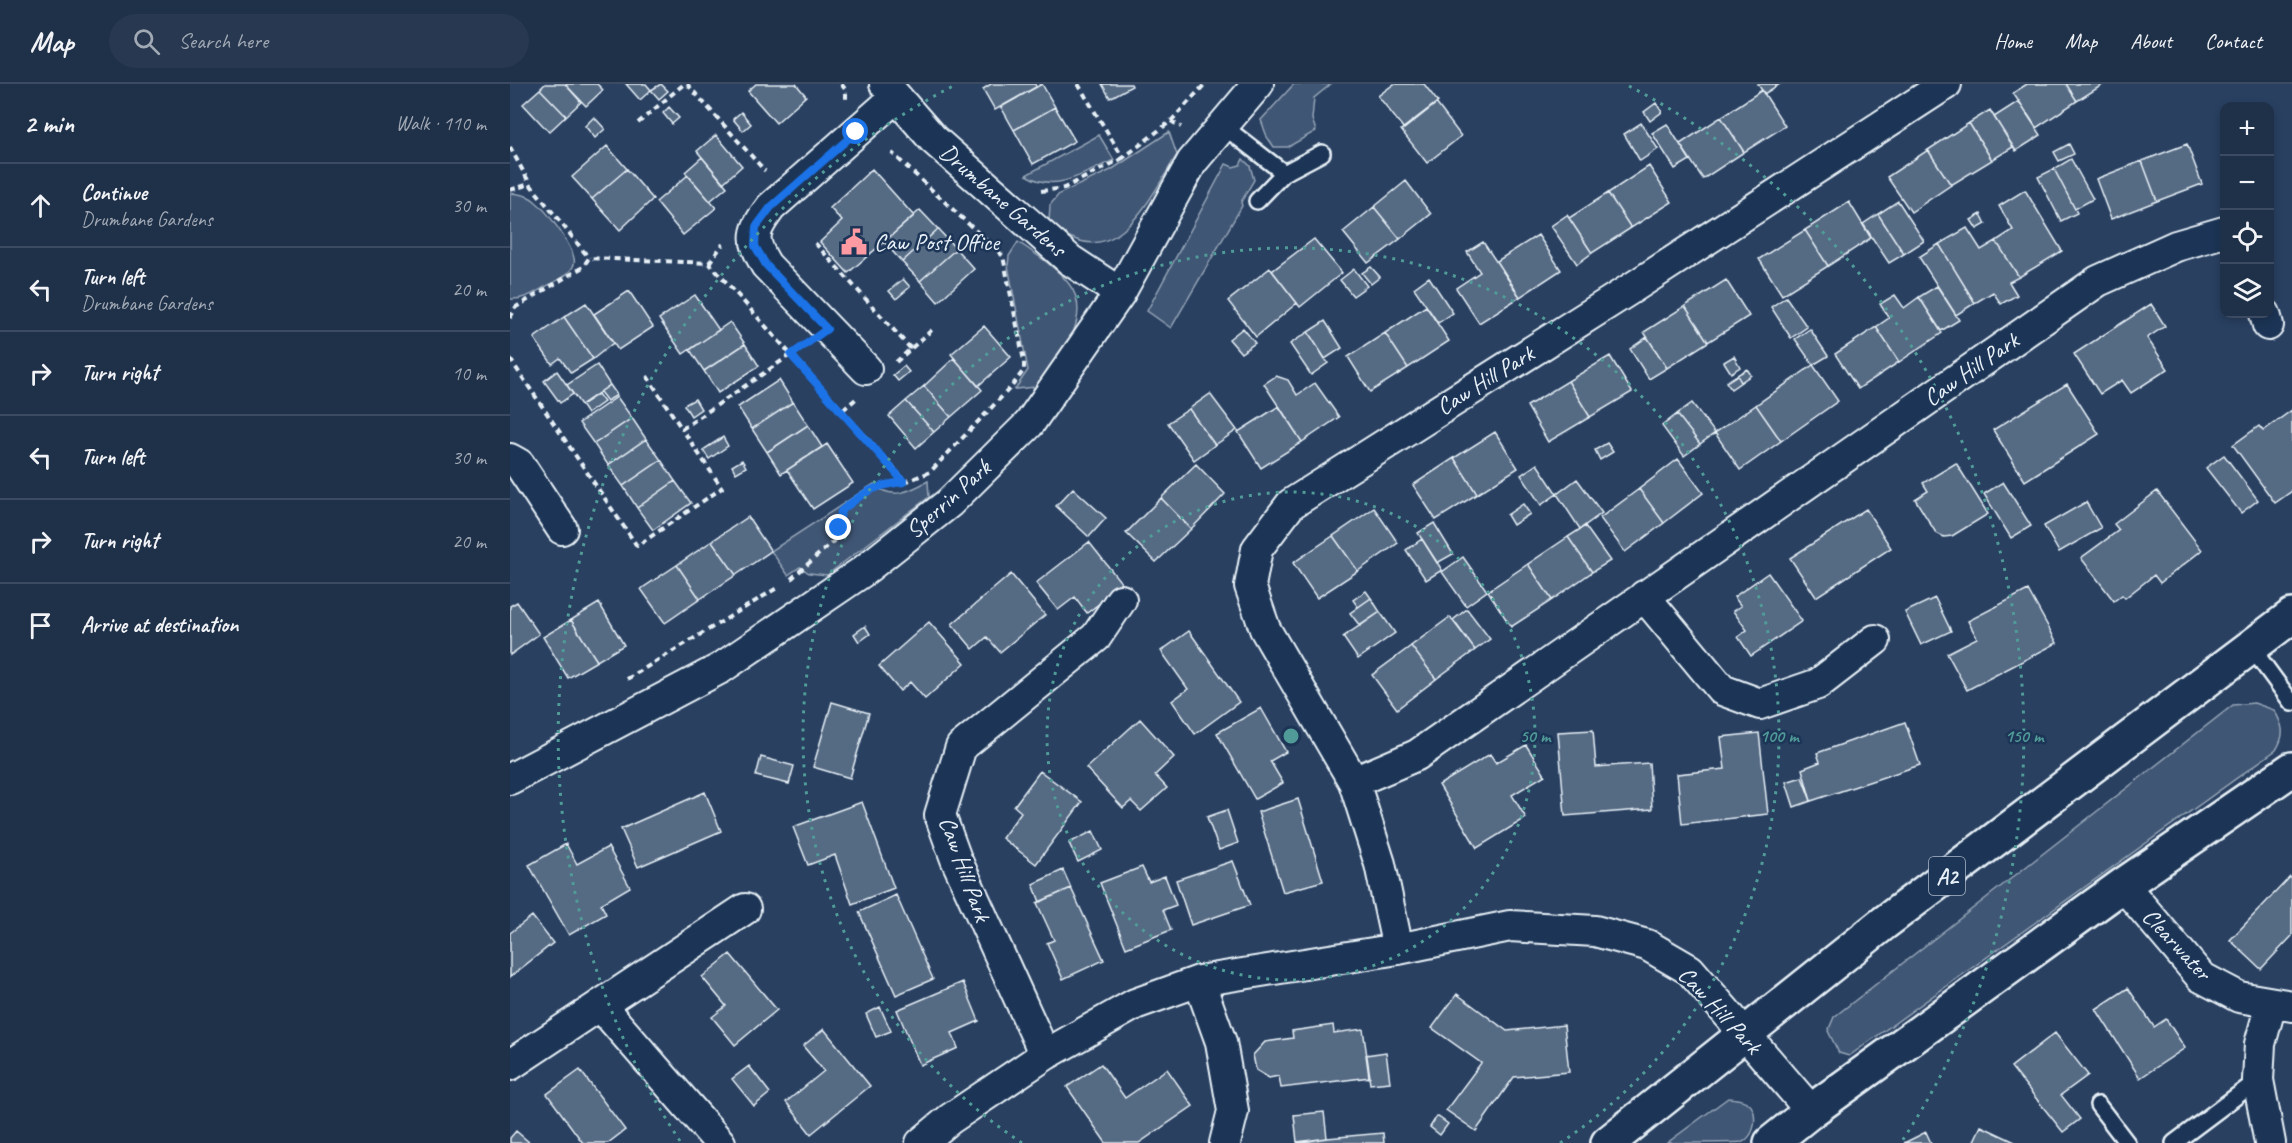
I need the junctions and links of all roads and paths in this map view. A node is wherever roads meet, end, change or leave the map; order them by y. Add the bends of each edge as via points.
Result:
1 (686, 84) edge
2 (1078, 84) edge
3 (1205, 84) edge
4 (1258, 84) edge
5 (1946, 84) edge
6 (890, 90) edge
7 (1171, 121) junction
8 (638, 123) dead end
9 (1215, 134) junction
10 (510, 147) edge
11 (892, 153) dead end
12 (1322, 153) dead end
13 (1122, 158) junction
14 (1284, 173) junction
15 (530, 184) junction
16 (510, 190) edge
17 (786, 194) junction
18 (1257, 201) dead end
19 (1006, 203) junction
20 (2220, 233) edge
21 (815, 243) dead end
22 (589, 258) junction
23 (1120, 293) junction
24 (510, 318) edge
25 (827, 329) junction
26 (911, 349) dead end
27 (791, 355) junction
28 (510, 359) edge
29 (866, 369) dead end
30 (647, 376) dead end
31 (682, 429) junction
32 (510, 459) edge
33 (904, 482) junction
34 (562, 529) dead end
35 (789, 581) dead end
36 (778, 588) dead end
37 (1644, 596) junction
38 (1120, 600) dead end
39 (2292, 616) edge
40 (1875, 640) dead end
41 (2251, 647) junction
42 (624, 680) dead end
43 (2292, 703) edge
44 (2292, 769) edge
45 (510, 778) edge
46 (1354, 782) junction
47 (2123, 885) junction
48 (745, 909) dead end
49 (1398, 949) junction
50 (1199, 981) junction
51 (600, 1005) junction
52 (2282, 1005) edge
53 (1744, 1033) junction
54 (1045, 1055) junction
55 (510, 1065) edge
56 (2258, 1080) junction
57 (2098, 1105) dead end
58 (1811, 1111) junction
59 (720, 1143) edge
60 (921, 1143) edge
61 (1225, 1143) edge
62 (1608, 1143) edge
63 (1771, 1143) edge
64 (2127, 1143) edge
65 (2174, 1143) edge
66 (2270, 1143) edge

1 - 8 path
1 - 17 path
2 - 13 path
3 - 7 path
4 - 9 street, Sperrin Park
5 - 46 street, Caw Hill Park via 1290,504 1257,549 1250,586 1265,629
6 - 17 street, Drumbane Gardens
6 - 19 street, Drumbane Gardens via 933,139
7 - 9 path
7 - 13 path
9 - 14 lane
9 - 23 street, Sperrin Park via 1192,162
10 - 15 path
11 - 33 path via 1003,256 1024,361 1024,370 1012,386 930,472
12 - 14 lane
13 - 19 path via 1064,188 1034,192
14 - 18 lane
15 - 16 path
15 - 22 path
17 - 25 street, Drumbane Gardens via 756,227 755,246 766,265
19 - 23 street, Drumbane Gardens via 1070,260
20 - 37 street, Caw Hill Park via 2175,246 2098,281
21 - 26 path
22 - 24 path via 584,267 516,307
22 - 27 path via 709,263
23 - 45 street, Sperrin Park via 1029,424 949,503 862,572 721,668
25 - 27 path
25 - 29 street, Drumbane Gardens
27 - 31 path
27 - 33 path
28 - 31 path via 637,546 722,488
30 - 31 path
32 - 34 street via 519,464
33 - 35 path via 879,484 841,511 836,539
36 - 42 path
37 - 40 street via 1722,690 1760,704 1818,684
37 - 46 street, Caw Hill Park via 1417,755
38 - 54 street, Caw Hill Park via 1096,637 961,747 940,815
39 - 41 highway, A2
41 - 43 lane
41 - 53 highway, A2
44 - 47 highway
46 - 49 street, Caw Hill Park via 1380,864
47 - 52 street, Clearwater via 2201,977 2239,998
47 - 58 highway
48 - 51 street
49 - 50 street, Caw Hill Park
49 - 53 street, Caw Hill Park via 1510,926 1595,931 1647,945 1689,970
50 - 54 street, Caw Hill Park via 1135,1004
50 - 61 street via 1221,1042 1233,1111
51 - 55 street
51 - 59 street
52 - 56 street, Clearwater via 2260,1044
53 - 58 street, Caw Hill Park
53 - 62 highway, A2
54 - 60 street, Caw Hill Park
56 - 65 lane
56 - 66 street, Clearwater
57 - 64 lane
58 - 63 highway

